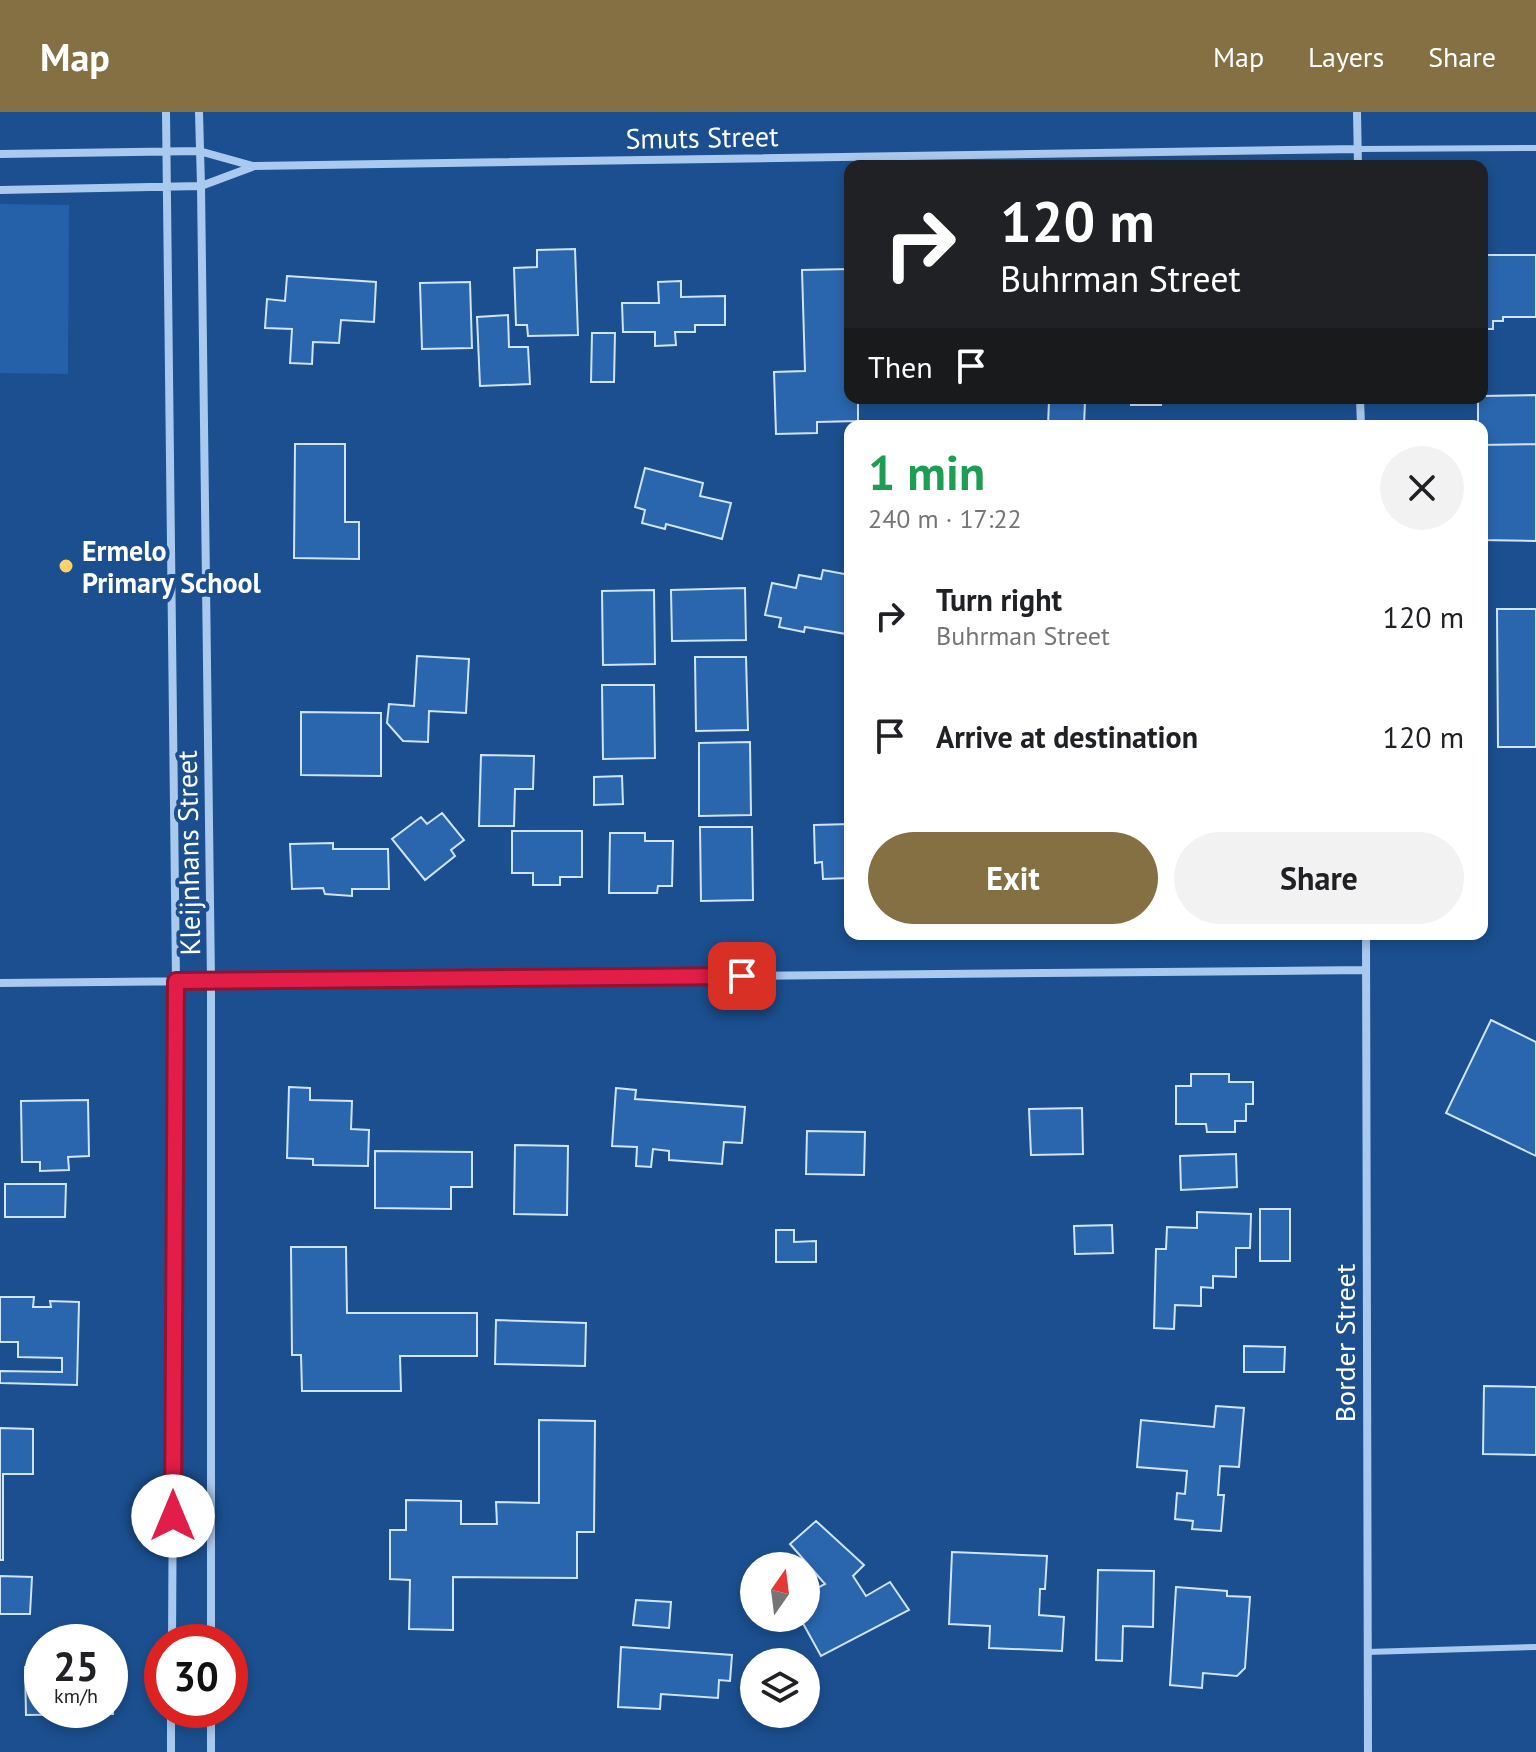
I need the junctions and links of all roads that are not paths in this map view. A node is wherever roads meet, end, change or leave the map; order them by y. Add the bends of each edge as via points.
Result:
1 (166, 112) edge
2 (199, 112) edge
3 (1357, 112) edge
4 (1536, 148) edge
5 (1358, 149) junction
6 (199, 151) junction
7 (166, 152) junction
8 (0, 154) edge
9 (1358, 160) edge
10 (253, 166) junction
11 (201, 186) junction
12 (166, 187) junction
13 (0, 190) edge
14 (1366, 940) edge
15 (1366, 970) junction
16 (176, 981) junction
17 (211, 981) junction
18 (0, 983) edge
19 (172, 1624) edge
20 (211, 1624) edge
21 (1536, 1647) edge
22 (1367, 1652) junction
23 (171, 1728) edge
24 (211, 1728) edge
25 (171, 1752) edge
26 (211, 1752) edge
27 (1368, 1752) edge

1 - 7 street, Kleijnhans Street
2 - 6 street, Kleijnhans Street
3 - 5 street
4 - 5 lane, Smuts Street
5 - 9 street
5 - 10 street, Smuts Street
6 - 7 street, Smuts Street
6 - 10 street, Smuts Street
6 - 11 street, Kleijnhans Street
7 - 8 street, Smuts Street
7 - 12 street, Kleijnhans Street
10 - 11 street, Smuts Street
11 - 12 street, Smuts Street
11 - 17 street, Kleijnhans Street
12 - 13 street, Smuts Street
12 - 16 street, Kleijnhans Street
14 - 15 street, Border Street
15 - 17 street
15 - 22 street, Border Street
16 - 17 street
16 - 18 street
16 - 19 street, Kleijnhans Street
17 - 20 street, Kleijnhans Street
21 - 22 lane
22 - 27 street, Border Street
23 - 25 street
24 - 26 street

